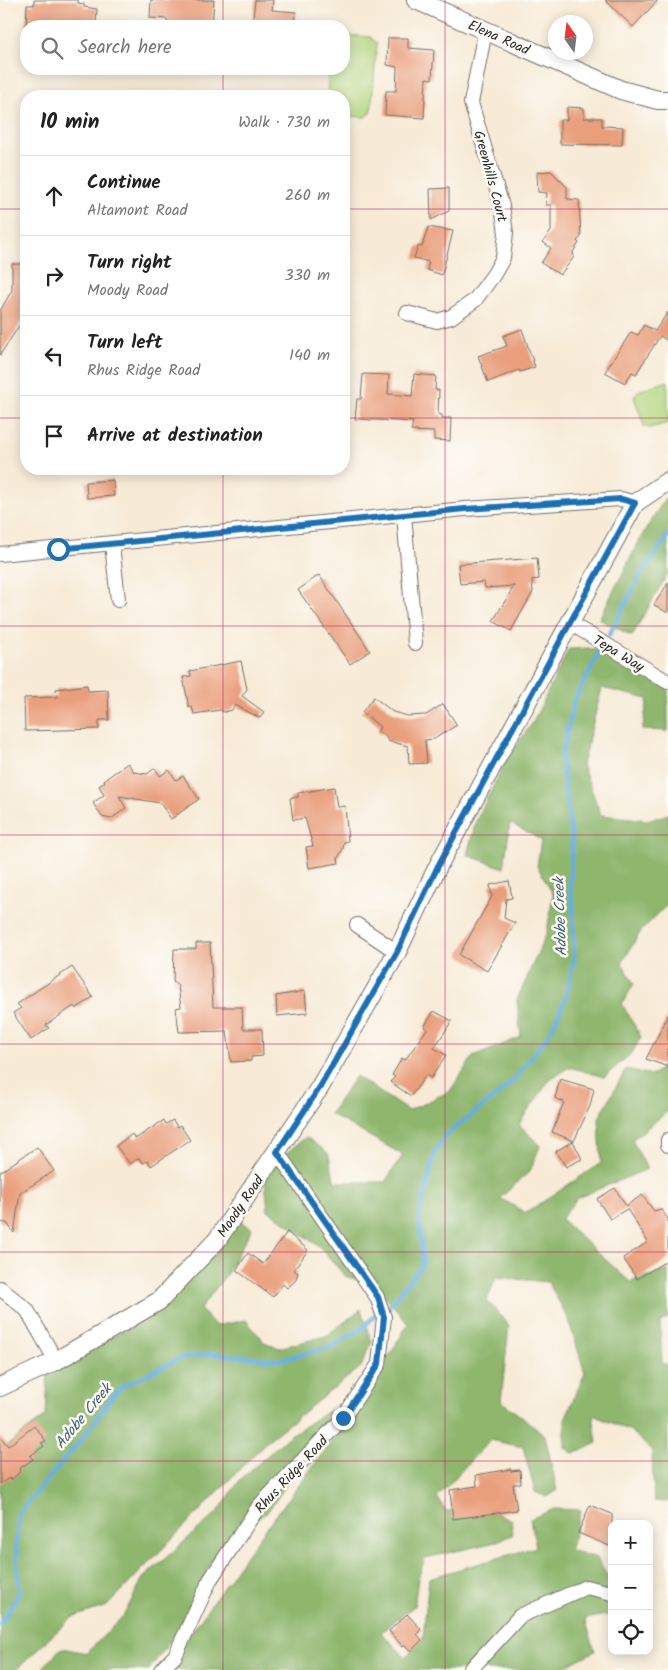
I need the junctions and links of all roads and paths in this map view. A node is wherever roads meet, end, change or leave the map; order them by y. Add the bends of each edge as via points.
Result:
1 (416, 0) edge
2 (485, 31) junction
3 (668, 100) edge
4 (407, 313) dead end
5 (668, 481) edge
6 (635, 503) junction
7 (404, 515) junction
8 (112, 544) junction
9 (0, 554) edge
10 (118, 600) dead end
11 (570, 623) junction
12 (415, 643) dead end
13 (668, 682) edge
14 (357, 925) dead end
15 (397, 952) junction
16 (668, 1140) edge
17 (668, 1145) edge
18 (277, 1152) junction
19 (0, 1288) edge
20 (56, 1361) junction
21 (0, 1387) edge
22 (608, 1592) edge
23 (161, 1670) edge
24 (470, 1670) edge

1 - 2 street, Elena Road
2 - 3 street, Elena Road via 621,90
2 - 4 street, Greenhills Court via 471,103 502,206 506,233 503,258 475,300 451,317 437,321
5 - 6 street, Moody Road
6 - 7 street via 621,499
6 - 11 street, Moody Road
7 - 8 street
7 - 12 street
8 - 9 street
8 - 10 street
11 - 13 street, Tepa Way
11 - 15 street, Moody Road via 438,866
14 - 15 street
15 - 18 street, Moody Road via 320,1087
16 - 17 street
18 - 20 street, Moody Road via 217,1240 159,1301
18 - 23 street, Rhus Ridge Road via 378,1297 384,1317 379,1364 343,1418 259,1506 210,1580 175,1656
19 - 20 street via 27,1310
20 - 21 street, Moody Road
22 - 24 street via 586,1587 520,1616

